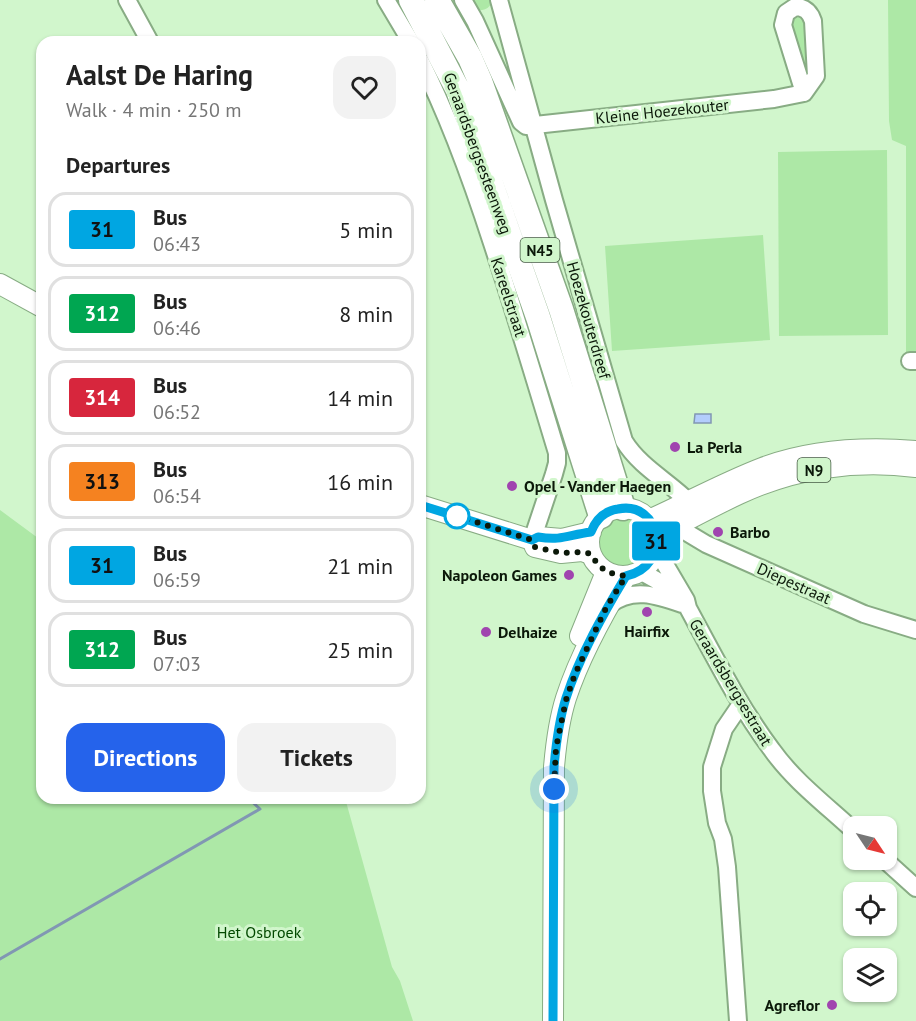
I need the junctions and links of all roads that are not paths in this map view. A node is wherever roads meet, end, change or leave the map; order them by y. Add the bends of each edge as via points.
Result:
1 (127, 0) edge
2 (386, 0) edge
3 (411, 0) edge
4 (437, 0) edge
5 (463, 0) edge
6 (500, 2) edge
7 (475, 21) junction
8 (147, 36) edge
9 (407, 36) edge
10 (426, 72) edge
11 (480, 81) junction
12 (804, 93) dead end
13 (527, 123) junction
14 (0, 284) edge
15 (36, 305) edge
16 (916, 451) edge
17 (916, 466) edge
18 (689, 501) junction
19 (426, 507) edge
20 (623, 507) junction
21 (596, 524) junction
22 (676, 526) junction
23 (654, 535) junction
24 (532, 540) junction
25 (591, 554) junction
26 (624, 573) junction
27 (607, 606) junction
28 (685, 606) junction
29 (916, 630) edge
30 (741, 704) junction
31 (843, 821) edge
32 (896, 870) edge
33 (916, 888) edge
34 (541, 1021) edge
35 (553, 1021) edge
36 (738, 1021) edge

1 - 8 street
2 - 9 street
3 - 21 highway, Geraardsbergsesteenweg / N45 via 458,90 538,317
4 - 11 highway, Geraardsbergsesteenweg / N45
5 - 7 street, Hoezekouterdreef
6 - 7 street, Hoezekouterdreef
6 - 13 street, Hoezekouterdreef
7 - 11 street via 470,34 482,64
7 - 13 street, Hoezekouterdreef
10 - 24 street, Kareelstraat via 478,200 557,453
11 - 20 highway, Geraardsbergsesteenweg / N45 via 561,309
12 - 13 street, Kleine Hoezekouter via 558,123
13 - 18 street, Hoezekouterdreef via 624,441 638,460
14 - 15 main road
16 - 18 main road, N9 via 876,449 801,457 764,467
17 - 22 main road, N9 via 864,464 801,472 741,492
18 - 23 main road, N9
19 - 24 main road
20 - 21 main road via 612,510
20 - 23 main road via 640,512
21 - 24 main road via 562,539
21 - 25 main road via 589,543
22 - 23 main road, N9
22 - 29 street, Diepestraat via 706,544 864,615
23 - 26 main road via 651,560
23 - 28 street, Geraardsbergsestraat via 686,600
24 - 25 main road via 535,547 555,552
25 - 26 main road via 595,561
26 - 27 main road
26 - 28 street, Geraardsbergsestraat via 665,585
26 - 34 main road via 562,676 548,731
27 - 28 street, Geraardsbergsestraat via 625,595 636,594
27 - 35 main road via 575,674 556,748
28 - 30 street, Geraardsbergsestraat
30 - 31 street, Geraardsbergsestraat via 793,776
30 - 36 street via 724,729 712,767 717,823 727,867
32 - 33 street

